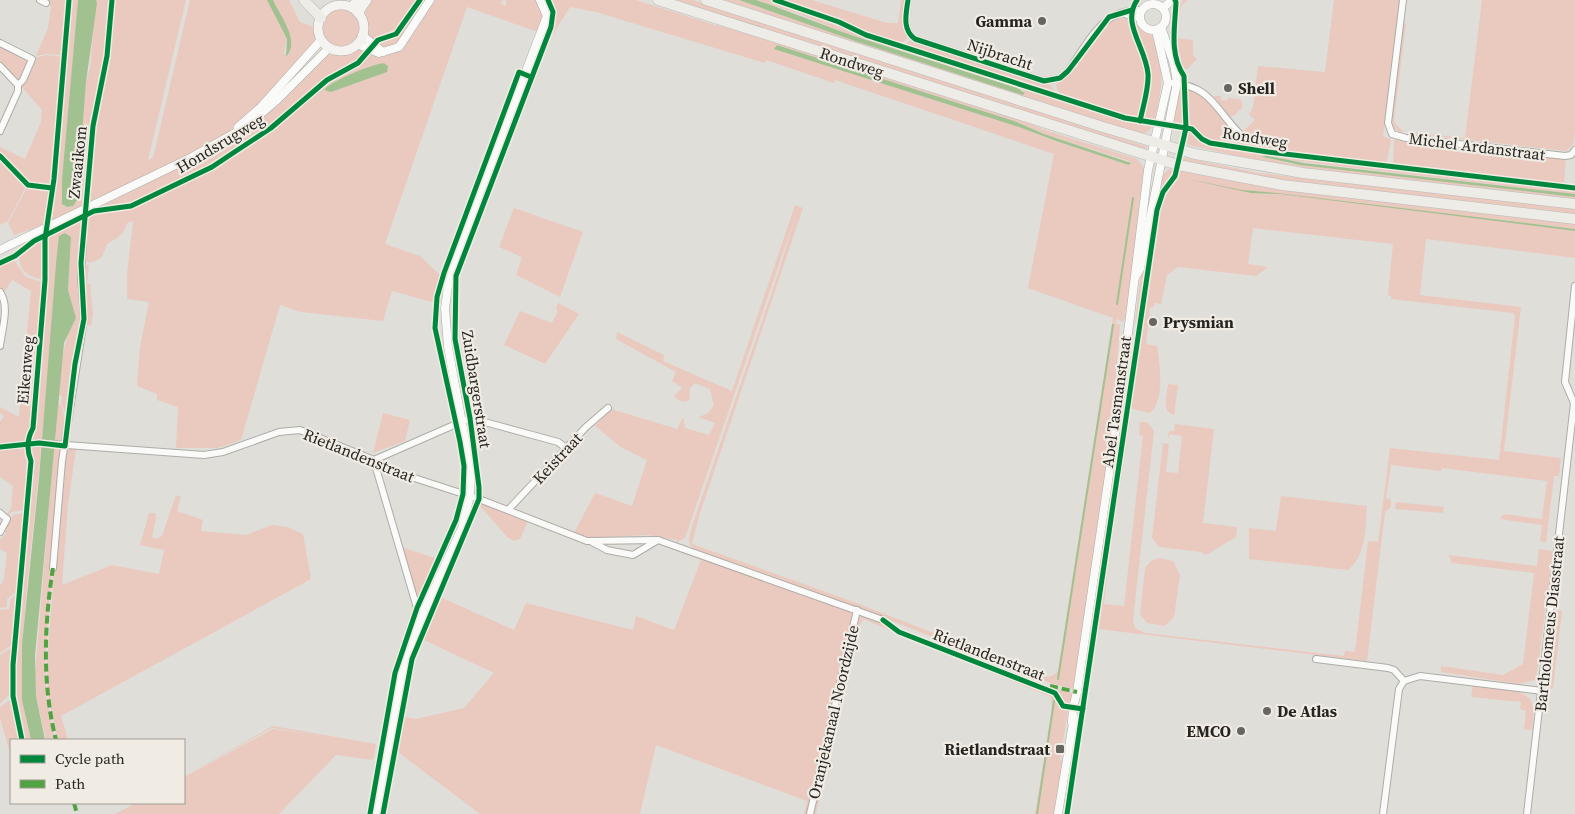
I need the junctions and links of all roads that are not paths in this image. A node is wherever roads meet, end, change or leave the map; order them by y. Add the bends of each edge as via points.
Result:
1 (304, 0) edge
2 (312, 0) edge
3 (358, 0) edge
4 (368, 0) edge
5 (430, 0) edge
6 (540, 0) edge
7 (658, 0) edge
8 (706, 0) edge
9 (908, 0) edge
10 (1172, 0) edge
11 (1403, 0) edge
12 (1163, 8) junction
13 (355, 10) junction
14 (324, 14) junction
15 (1140, 14) junction
16 (1159, 28) junction
17 (362, 35) junction
18 (321, 40) junction
19 (0, 43) edge
20 (357, 44) junction
21 (329, 48) junction
22 (383, 52) junction
23 (0, 66) edge
24 (1168, 82) junction
25 (1177, 83) junction
26 (18, 85) junction
27 (0, 131) edge
28 (1240, 134) dead end
29 (219, 142) junction
30 (1159, 144) junction
31 (1575, 150) edge
32 (1156, 158) junction
33 (1575, 204) edge
34 (1575, 219) edge
35 (83, 244) dead end
36 (0, 250) edge
37 (1575, 286) edge
38 (0, 292) edge
39 (0, 346) edge
40 (608, 408) dead end
41 (1574, 416) edge
42 (462, 420) junction
43 (65, 446) junction
44 (0, 447) edge
45 (566, 448) junction
46 (374, 460) junction
47 (470, 496) junction
48 (508, 510) junction
49 (0, 513) edge
50 (0, 532) edge
51 (658, 540) junction
52 (592, 542) junction
53 (53, 568) dead end
54 (857, 610) junction
55 (423, 613) junction
56 (883, 620) dead end
57 (1316, 659) dead end
58 (1404, 681) junction
59 (1542, 691) junction
60 (376, 814) edge
61 (810, 814) edge
62 (1058, 814) edge
63 (1383, 814) edge
64 (1527, 814) edge

1 - 14 main road
2 - 14 main road
3 - 13 main road
4 - 13 main road
5 - 22 street via 403,43
6 - 42 street, Zuidbargerstraat via 548,16 465,231 448,286 446,329
7 - 32 main road, Rondweg
8 - 30 main road, Rondweg
9 - 15 street, Nijbracht via 906,24 915,39 1044,81 1060,78 1108,17 1124,11
10 - 12 street
11 - 31 street, Michel Ardanstraat via 1388,123 1392,134 1565,156
12 - 15 street via 1153,3 1146,5
12 - 16 street via 1166,16
13 - 14 main road via 339,5
13 - 17 main road via 363,25
14 - 18 main road via 318,28
15 - 16 street via 1146,28
16 - 24 street, Abel Tasmanstraat
16 - 25 street, Abel Tasmanstraat via 1174,64
17 - 20 main road
17 - 22 street
18 - 21 main road
18 - 29 street, Hondsrugweg via 261,107
19 - 26 street via 32,59
20 - 21 main road via 344,50
20 - 22 street via 373,52
21 - 29 street, Hondsrugweg via 263,114
23 - 26 street
24 - 25 street, Rondweg
24 - 30 street, Abel Tasmanstraat
25 - 28 street, Rondweg via 1207,94
25 - 30 street, Abel Tasmanstraat
26 - 27 street
29 - 36 street, Hondsrugweg
30 - 32 street, Abel Tasmanstraat
30 - 33 main road, Rondweg via 1223,160 1296,172
32 - 34 main road, Rondweg via 1282,185
32 - 62 street, Abel Tasmanstraat
35 - 43 street via 84,319
37 - 41 street, Bartholomeus Diasstraat via 1565,382 1574,403
38 - 39 street via 6,308
40 - 45 street, Keistraat
41 - 59 street, Bartholomeus Diasstraat
42 - 45 street via 476,418 558,442
42 - 46 street
42 - 47 street, Zuidbargerstraat via 471,471
43 - 44 street, Rietlandenstraat via 38,443
43 - 46 street, Rietlandenstraat via 204,455 292,430 310,432
43 - 53 street
45 - 48 street, Keistraat
46 - 47 street, Rietlandenstraat via 396,472
46 - 55 street via 417,608
47 - 48 street, Rietlandenstraat
47 - 55 street, Zuidbargerstraat via 462,528
48 - 52 street, Rietlandenstraat
49 - 50 street via 7,519
51 - 52 street, Rietlandenstraat
51 - 52 street, Rietlandenstraat via 633,555 607,550
51 - 54 street, Rietlandenstraat
54 - 56 street, Rietlandenstraat
54 - 61 street, Oranjekanaal Noordzijde
55 - 60 street, Zuidbargerstraat via 401,678
57 - 58 street via 1388,668
58 - 59 street via 1420,676
58 - 63 street via 1399,689
59 - 64 street, Bartholomeus Diasstraat

